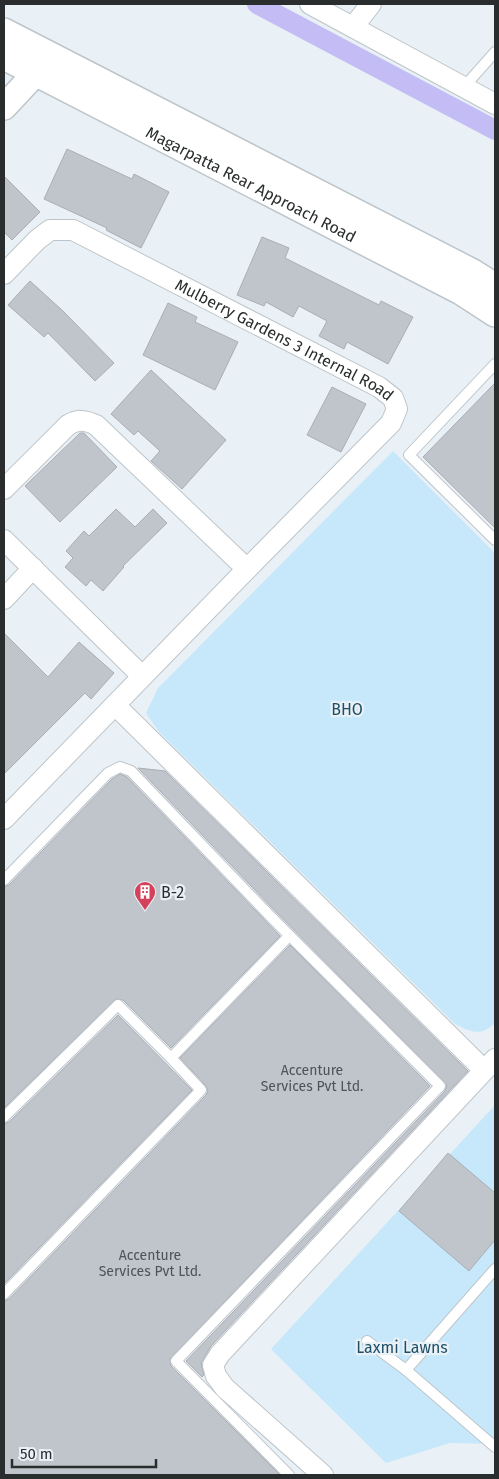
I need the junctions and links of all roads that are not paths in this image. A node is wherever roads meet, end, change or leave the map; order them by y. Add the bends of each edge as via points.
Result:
1 (310, 4) edge
2 (372, 4) edge
3 (353, 27) junction
4 (5, 41) edge
5 (495, 52) edge
6 (44, 65) junction
7 (464, 87) junction
8 (495, 104) edge
9 (4, 107) edge
10 (4, 274) edge
11 (495, 286) edge
12 (495, 314) edge
13 (495, 364) edge
14 (4, 489) edge
15 (4, 540) edge
16 (495, 540) edge
17 (33, 568) junction
18 (246, 569) junction
19 (4, 599) edge
20 (142, 676) junction
21 (115, 705) junction
22 (4, 819) edge
23 (4, 880) edge
24 (289, 936) junction
25 (171, 1058) junction
26 (490, 1064) edge
27 (4, 1117) edge
28 (495, 1269) edge
29 (4, 1294) edge
30 (367, 1341) dead end
31 (406, 1370) junction
32 (495, 1447) edge
33 (289, 1475) edge
34 (322, 1475) edge

1 - 3 street
2 - 3 street
3 - 7 street
4 - 6 street, Magarpatta Rear Approach Road
5 - 7 lane
6 - 9 street
6 - 11 street, Magarpatta Rear Approach Road via 473,272
6 - 12 street, Magarpatta Rear Approach Road via 461,292
7 - 8 street
10 - 18 street, Mulberry Gardens 3 Internal Road via 50,230 73,230 379,387 392,398 397,409 391,423
13 - 16 lane via 409,455
14 - 18 street via 68,425 76,420 86,421 96,425
15 - 17 street
17 - 19 street
17 - 20 street
18 - 20 street, Mulberry Gardens 3 Internal Road
20 - 21 street, Mulberry Gardens 3 Internal Road
21 - 22 street, Mulberry Gardens 3 Internal Road
21 - 26 street
23 - 24 lane via 108,773 120,767 132,771
24 - 25 lane
24 - 33 lane via 440,1086 176,1361
25 - 27 lane via 118,1005
25 - 29 lane via 201,1090
26 - 34 street via 220,1354 214,1365 216,1376 225,1388
28 - 31 lane
30 - 31 lane
31 - 32 lane

